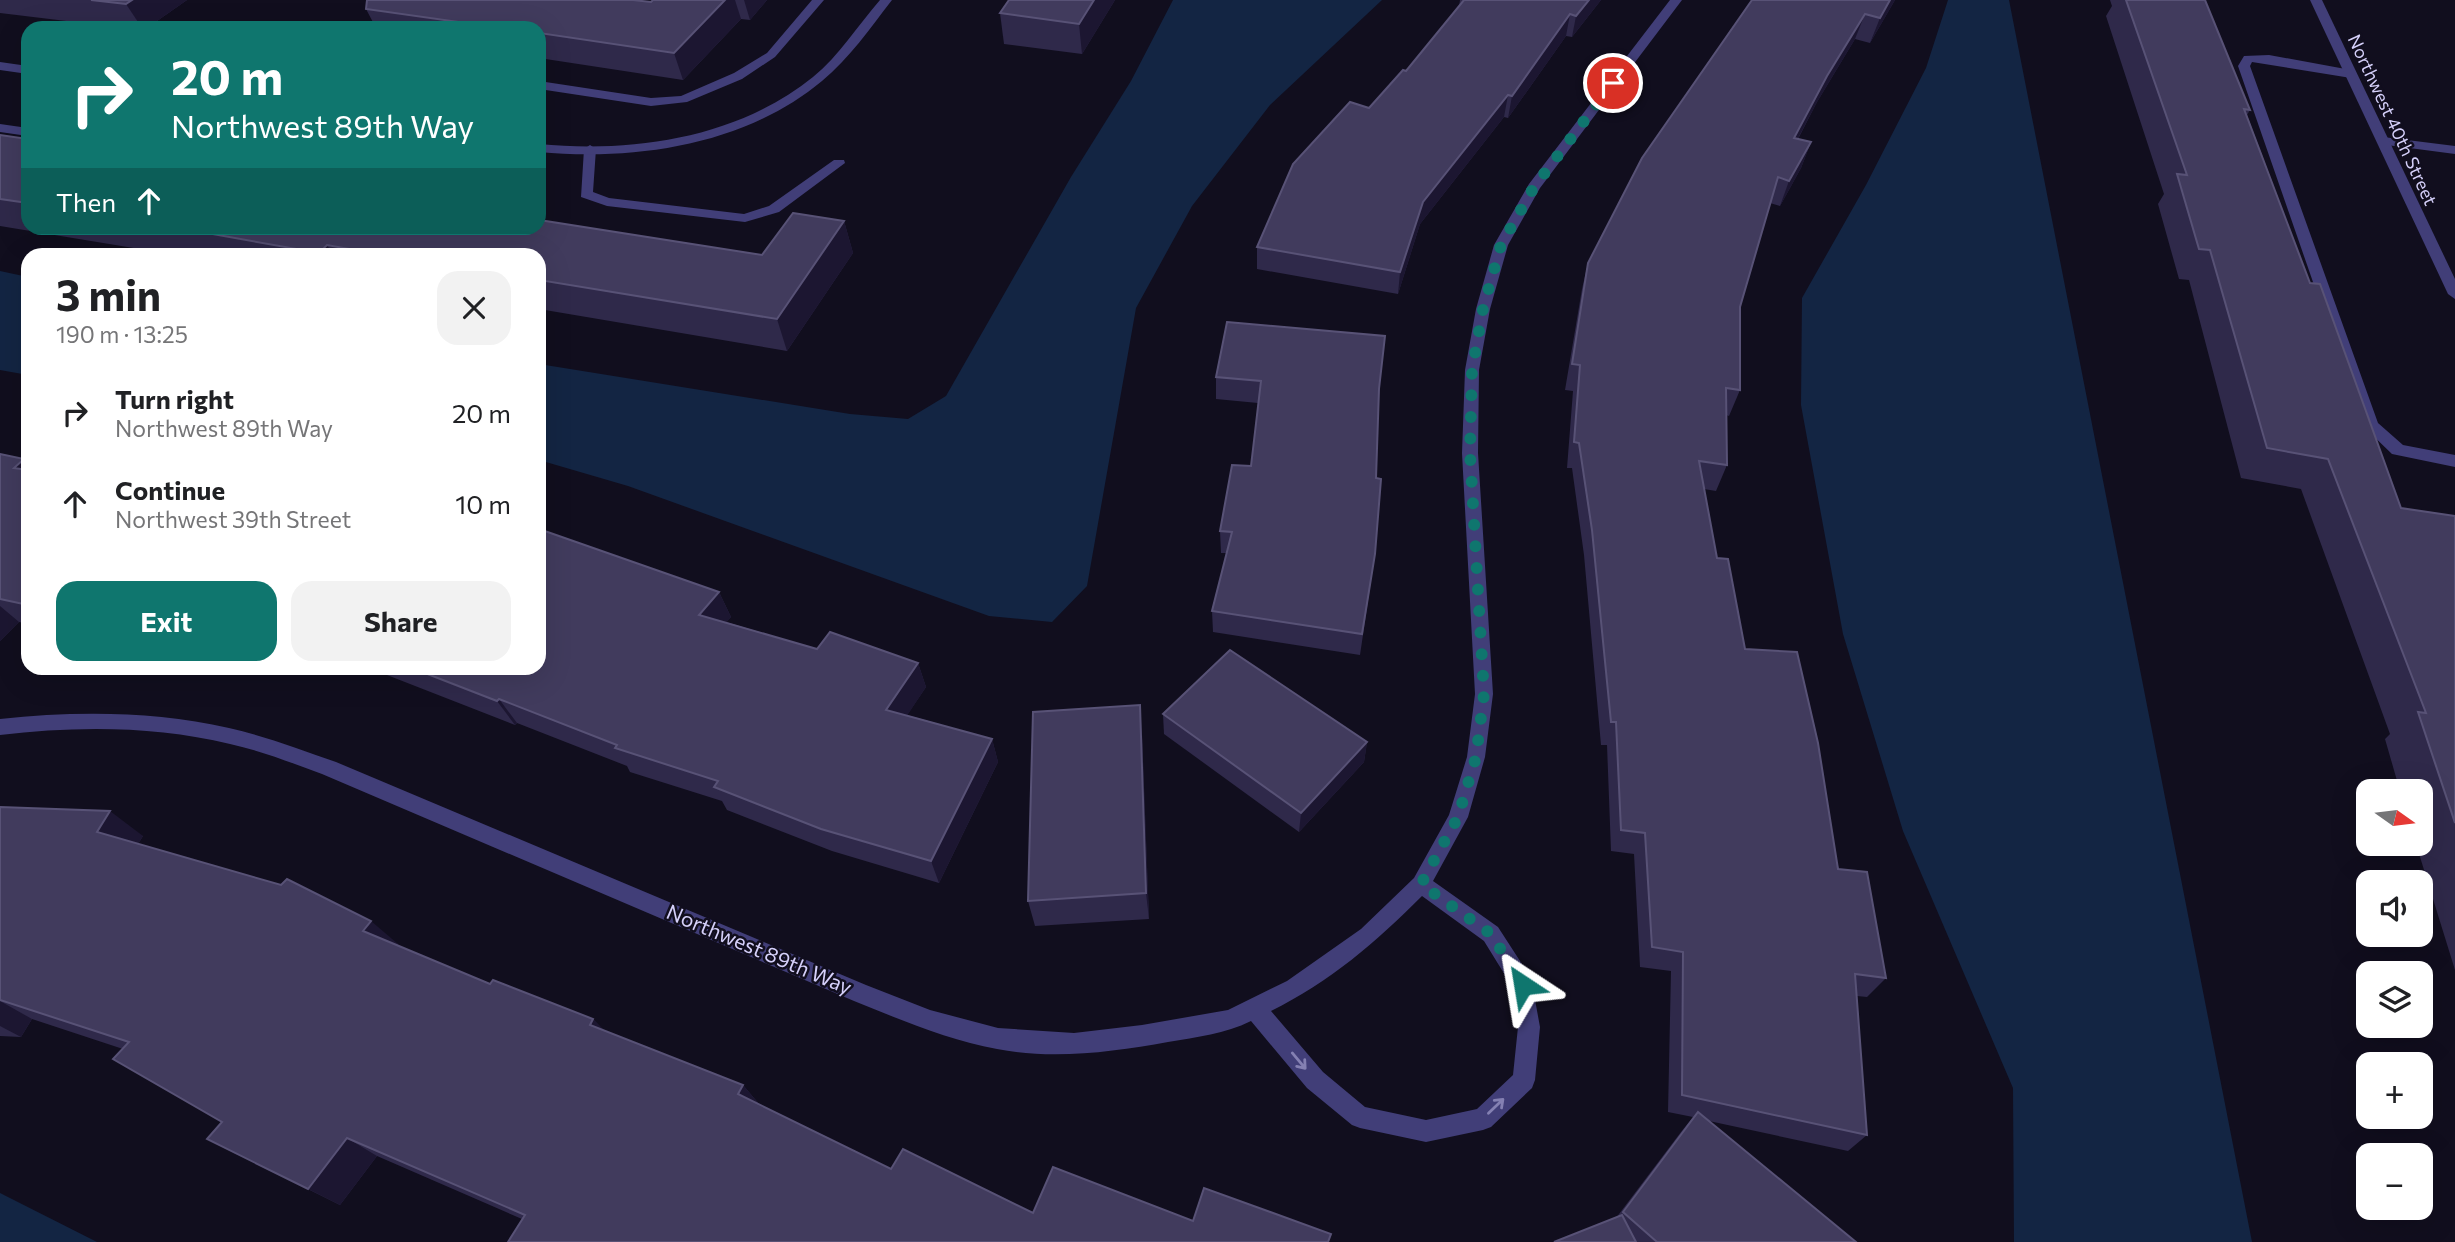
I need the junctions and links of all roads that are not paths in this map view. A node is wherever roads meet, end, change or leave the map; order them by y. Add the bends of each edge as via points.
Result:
1 (818, 0) edge
2 (886, 0) edge
3 (1676, 0) edge
4 (2316, 0) edge
5 (0, 66) edge
6 (21, 69) edge
7 (2351, 74) junction
8 (546, 86) edge
9 (0, 128) edge
10 (21, 131) edge
11 (2383, 141) junction
12 (546, 148) edge
13 (590, 149) junction
14 (2455, 150) edge
15 (839, 163) dead end
16 (2455, 294) edge
17 (2455, 461) edge
18 (0, 727) edge
19 (1421, 884) junction
20 (1255, 1009) junction

1 - 8 street via 771,55 738,76 683,99 651,102
2 - 13 street via 820,77 781,105 713,133 638,149
3 - 19 street, Northwest 89th Way via 1534,187 1501,245 1472,370 1470,453 1484,694 1476,757 1458,817
4 - 7 street, Northwest 40th Street
5 - 6 street
7 - 11 street, Northwest 40th Street
7 - 17 street via 2269,59 2248,58 2244,66 2371,426 2398,450
9 - 10 street
11 - 14 street
11 - 16 street, Northwest 40th Street
12 - 13 street
13 - 15 street via 586,194 607,202 745,218 774,209
18 - 20 street, Northwest 89th Way via 102,721 216,733 269,747 330,768 862,994 998,1039 1074,1044 1142,1037 1230,1020
19 - 20 street, Northwest 89th Way via 1368,936 1295,988
20 -> 19 street via 1315,1080 1360,1117 1426,1131 1483,1119 1524,1080 1528,1027 1523,985 1491,934

